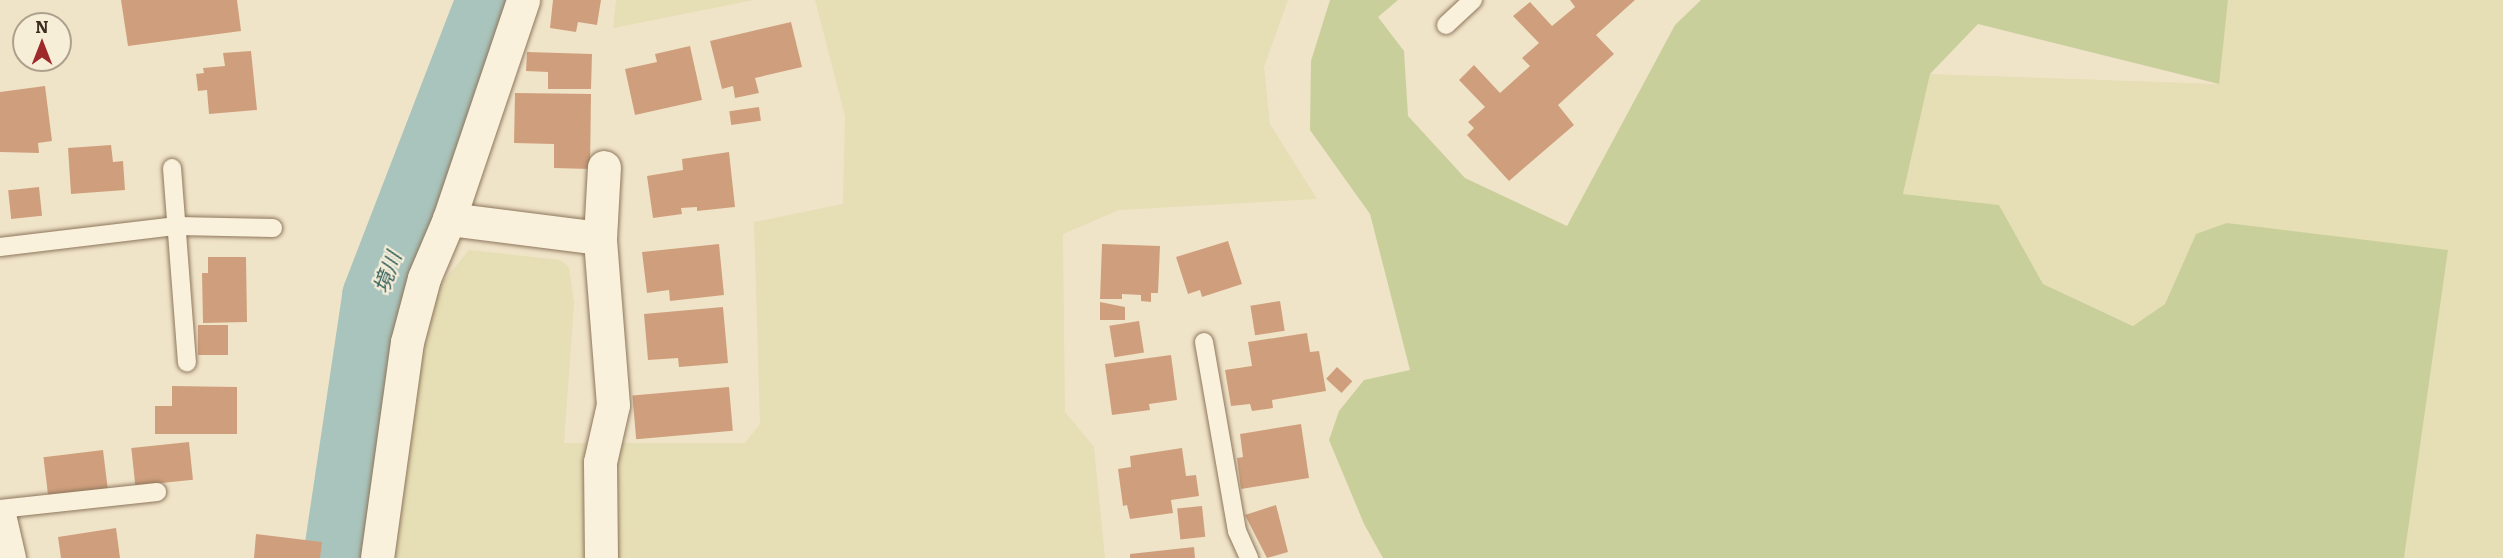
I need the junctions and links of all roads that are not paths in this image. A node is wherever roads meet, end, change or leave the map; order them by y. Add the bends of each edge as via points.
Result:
1 (523, 0) edge
2 (1473, 0) edge
3 (1446, 25) dead end
4 (604, 167) dead end
5 (172, 168) dead end
6 (449, 219) junction
7 (177, 226) junction
8 (273, 228) dead end
9 (600, 238) junction
10 (0, 247) edge
11 (1204, 342) dead end
12 (187, 362) dead end
13 (157, 492) dead end
14 (0, 509) edge
15 (0, 519) edge
16 (9, 558) edge
17 (377, 558) edge
18 (601, 558) edge
19 (1250, 558) edge

1 - 6 street
2 - 3 lane
4 - 9 street
5 - 7 lane
6 - 9 street
6 - 17 street via 424,278 407,342
7 - 8 lane
7 - 10 lane
7 - 12 lane
9 - 18 street via 613,405 600,462
11 - 19 lane via 1237,531
13 - 14 lane
15 - 16 street

